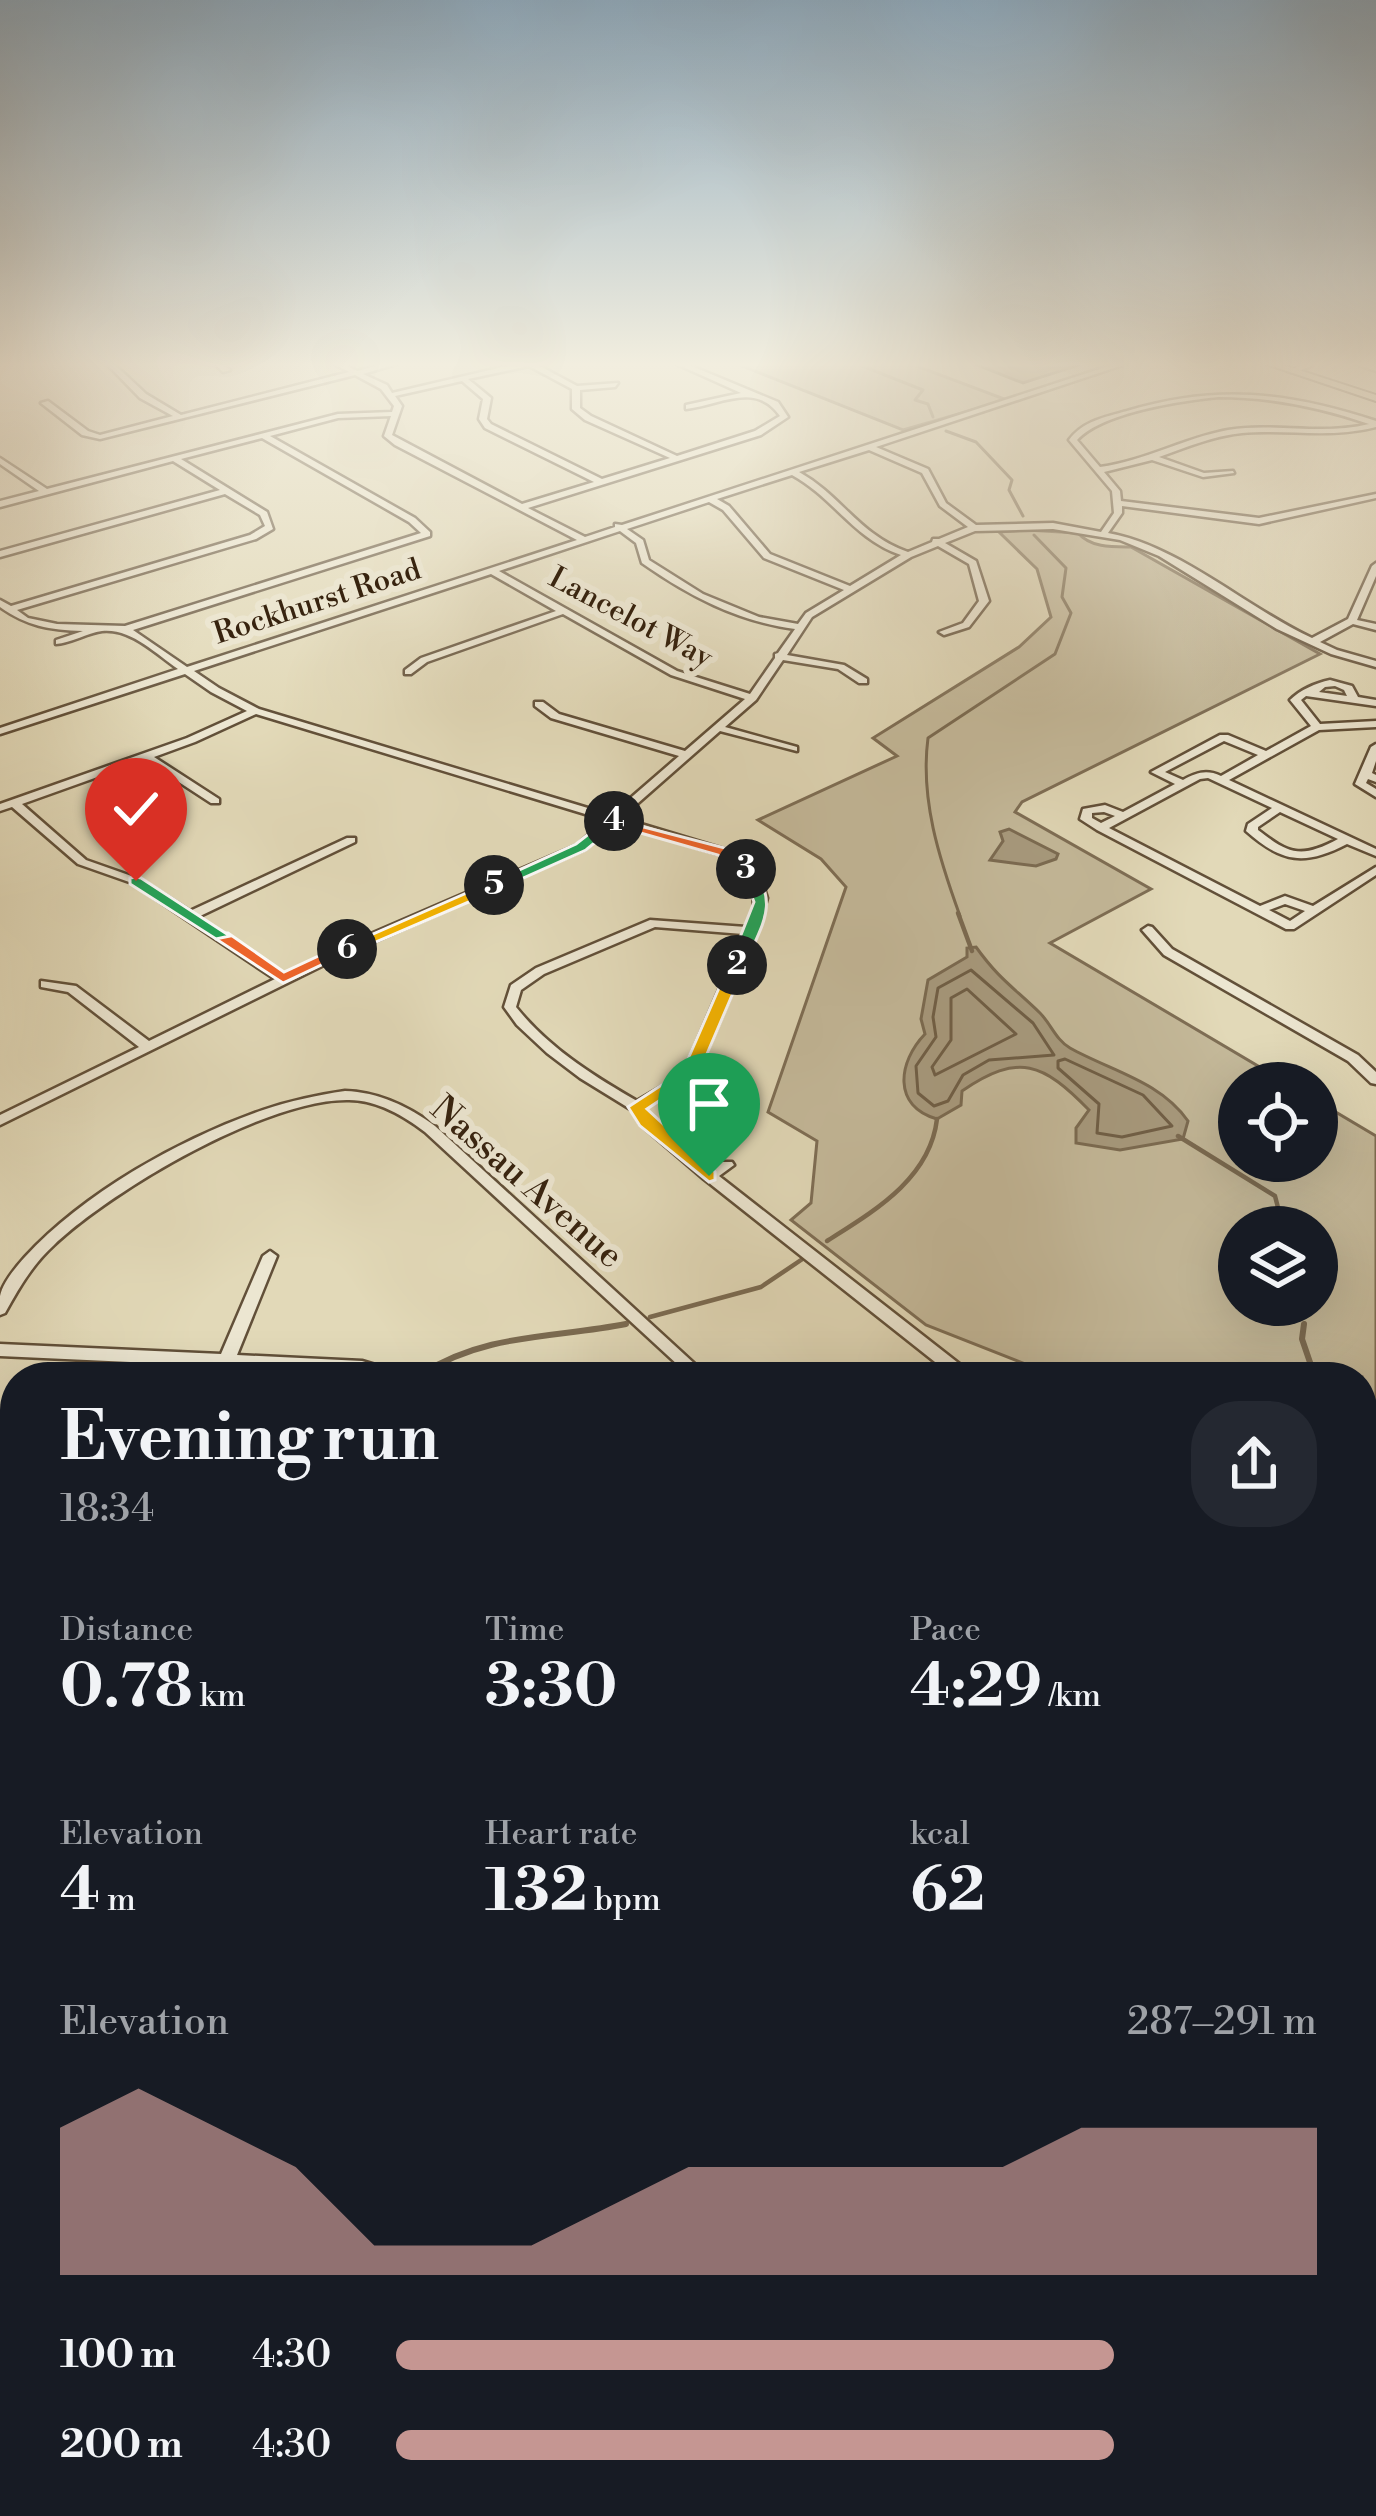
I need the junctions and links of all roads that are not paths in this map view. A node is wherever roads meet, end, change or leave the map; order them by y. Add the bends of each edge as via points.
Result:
1 (27, 479) edge
2 (100, 479) edge
3 (207, 479) edge
4 (336, 479) edge
5 (468, 479) edge
6 (596, 479) edge
7 (609, 479) edge
8 (764, 479) edge
9 (807, 479) edge
10 (930, 479) edge
11 (1104, 479) edge
12 (601, 482) junction
13 (226, 491) junction
14 (47, 493) junction
15 (1376, 496) edge
16 (708, 498) junction
17 (1120, 503) junction
18 (0, 504) edge
19 (521, 507) junction
20 (618, 526) junction
21 (974, 528) junction
22 (1104, 532) junction
23 (582, 539) junction
24 (936, 541) junction
25 (0, 554) edge
26 (908, 555) junction
27 (1376, 566) edge
28 (491, 570) junction
29 (847, 588) junction
30 (4, 606) edge
31 (564, 610) junction
32 (1352, 621) junction
33 (800, 627) junction
34 (1376, 627) edge
35 (99, 628) junction
36 (127, 628) junction
37 (944, 632) dead end
38 (1312, 641) junction
39 (59, 642) dead end
40 (778, 656) junction
41 (1376, 664) edge
42 (186, 670) junction
43 (408, 672) dead end
44 (862, 681) dead end
45 (752, 698) junction
46 (1376, 703) edge
47 (539, 704) dead end
48 (255, 712) junction
49 (1376, 724) edge
50 (1317, 727) junction
51 (719, 728) junction
52 (0, 731) edge
53 (1376, 747) edge
54 (793, 749) dead end
55 (688, 755) junction
56 (1266, 755) junction
57 (147, 757) junction
58 (1371, 777) edge
59 (1223, 779) junction
60 (1183, 784) junction
61 (1376, 794) edge
62 (215, 801) dead end
63 (7, 806) edge
64 (1281, 807) junction
65 (1124, 816) junction
66 (615, 820) junction
67 (1101, 828) junction
68 (351, 839) dead end
69 (1347, 839) junction
70 (1376, 853) edge
71 (1376, 870) edge
72 (1259, 910) junction
73 (1313, 910) junction
74 (192, 915) junction
75 (1148, 930) dead end
76 (752, 931) junction
77 (283, 979) junction
78 (45, 984) dead end
79 (147, 1046) junction
80 (1376, 1079) edge
81 (637, 1107) junction
82 (0, 1120) edge
83 (727, 1165) dead end
84 (709, 1176) junction
85 (270, 1256) dead end
86 (0, 1310) edge
87 (0, 1350) edge
88 (127, 1362) edge
89 (226, 1362) edge
90 (685, 1362) edge
91 (946, 1362) edge

1 - 14 street
2 - 14 street
3 - 13 street
4 - 36 street via 428,534
5 - 19 street
6 - 12 street
7 - 12 street
8 - 16 street, Rockhurst Road
9 - 26 street via 869,541
10 - 21 street via 943,504
11 - 17 street
12 - 19 street
13 - 25 street
13 - 30 street via 264,514 269,526 254,537
14 - 18 street
15 - 17 street via 1259,521
16 - 20 street, Rockhurst Road
16 - 29 street via 767,556
17 - 22 street
19 - 23 street
20 - 23 street, Rockhurst Road
20 - 33 street via 640,542 645,561 718,608
21 - 22 street
21 - 24 street
22 - 38 street via 1162,554
23 - 28 street, Rockhurst Road
24 - 26 street
24 - 37 street via 973,563 984,601 966,625
26 - 29 street
27 - 32 street
28 - 31 street, Lancelot Way
28 - 42 street, Rockhurst Road
29 - 33 street
30 - 35 street via 25,620
31 - 43 street
31 - 45 street, Lancelot Way via 674,673
32 - 34 street
32 - 38 street
33 - 40 street
35 - 36 street
35 - 39 street
36 - 42 street
38 - 41 street
40 - 44 street via 841,667
40 - 45 street
42 - 48 street
42 - 52 street, Rockhurst Road
45 - 51 street
46 - 50 street via 1314,691 1295,700
47 - 55 street via 555,716
48 - 57 street
48 - 66 street
49 - 50 street
50 - 56 street
51 - 54 street
51 - 55 street
53 - 58 street
55 - 66 street
56 - 59 street
56 - 60 street via 1224,737 1156,772
57 - 62 street
57 - 63 street
58 - 61 street via 1360,784
59 - 60 street via 1198,776
59 - 64 street
60 - 65 street
63 - 74 street via 82,862 136,881
64 - 69 street
64 - 69 street via 1252,831 1300,859
65 - 67 street
65 - 67 street via 1087,811
66 - 76 street via 723,852 751,874 762,897
66 - 77 street via 561,857
67 - 72 street
68 - 74 street
69 - 70 street
71 - 73 street
72 - 73 street via 1285,900
72 - 73 street via 1290,926
74 - 77 street
75 - 80 street via 1168,952
76 - 81 street via 689,1076
76 - 81 street via 654,923 515,988 510,1007 520,1022
77 - 79 street
78 - 79 street via 71,989
79 - 82 street
81 - 84 street
83 - 84 street
84 - 91 street
85 - 89 street
86 - 90 street, Nassau Avenue via 24,1267 92,1203 268,1110 348,1094 422,1123
87 - 88 street

